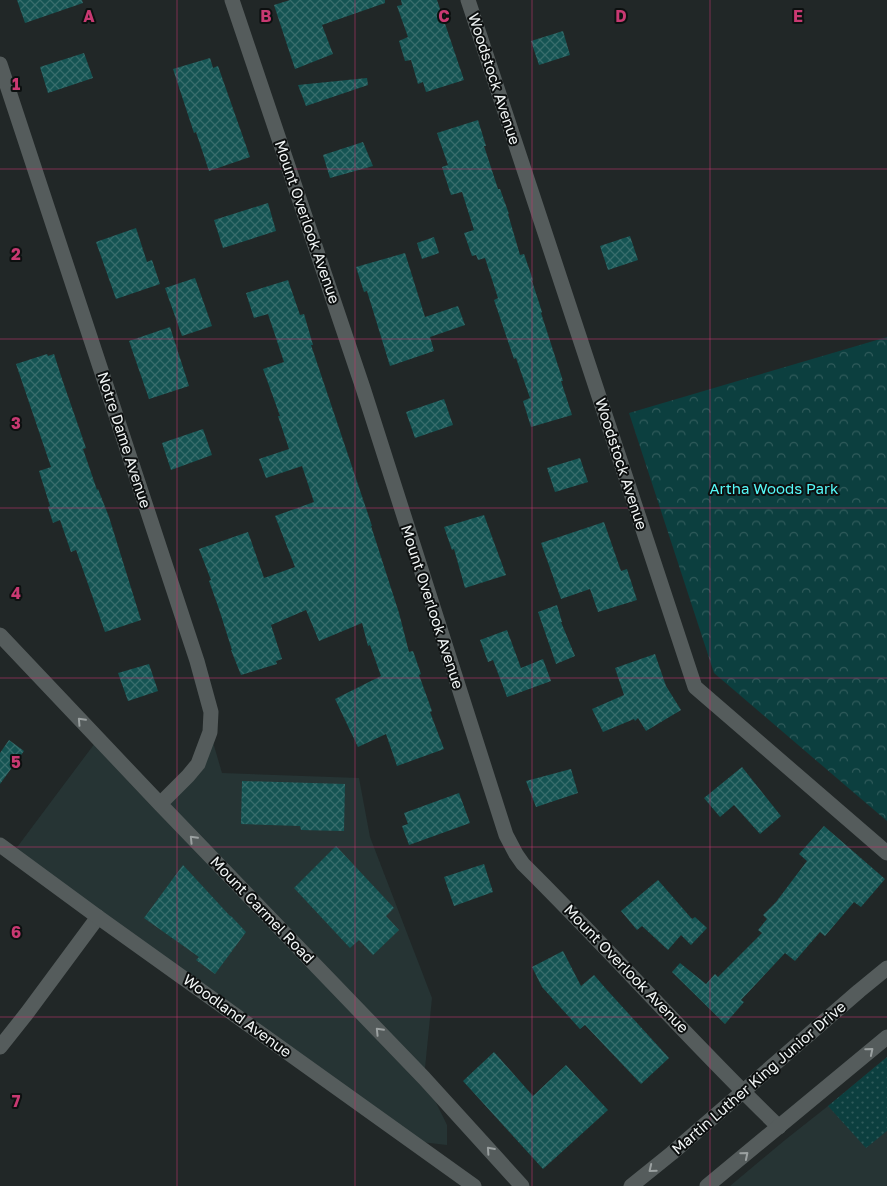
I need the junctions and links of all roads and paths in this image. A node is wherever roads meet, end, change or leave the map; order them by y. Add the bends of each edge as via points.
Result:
1 (232, 0) edge
2 (468, 0) edge
3 (0, 64) edge
4 (0, 635) edge
5 (160, 804) junction
6 (0, 845) edge
7 (887, 853) edge
8 (98, 917) junction
9 (887, 968) edge
10 (887, 1037) edge
11 (0, 1047) edge
12 (743, 1091) junction
13 (779, 1126) junction
14 (474, 1186) edge
15 (522, 1186) edge
16 (631, 1186) edge
17 (707, 1186) edge

1 - 12 street, Mount Overlook Avenue via 363,388 506,835 523,864
2 - 7 street, Woodstock Avenue via 695,687
3 - 5 street, Notre Dame Avenue via 211,712 210,732 198,764
5 -> 4 street, Mount Carmel Road
15 -> 5 street, Mount Carmel Road via 424,1078
6 - 8 street, Woodland Avenue
8 - 11 street
8 - 14 street, Woodland Avenue
9 - 12 street, Martin Luther King Junior Drive
13 -> 10 street
12 - 13 street, Mount Overlook Avenue
12 -> 16 street, Martin Luther King Junior Drive
17 -> 13 street

